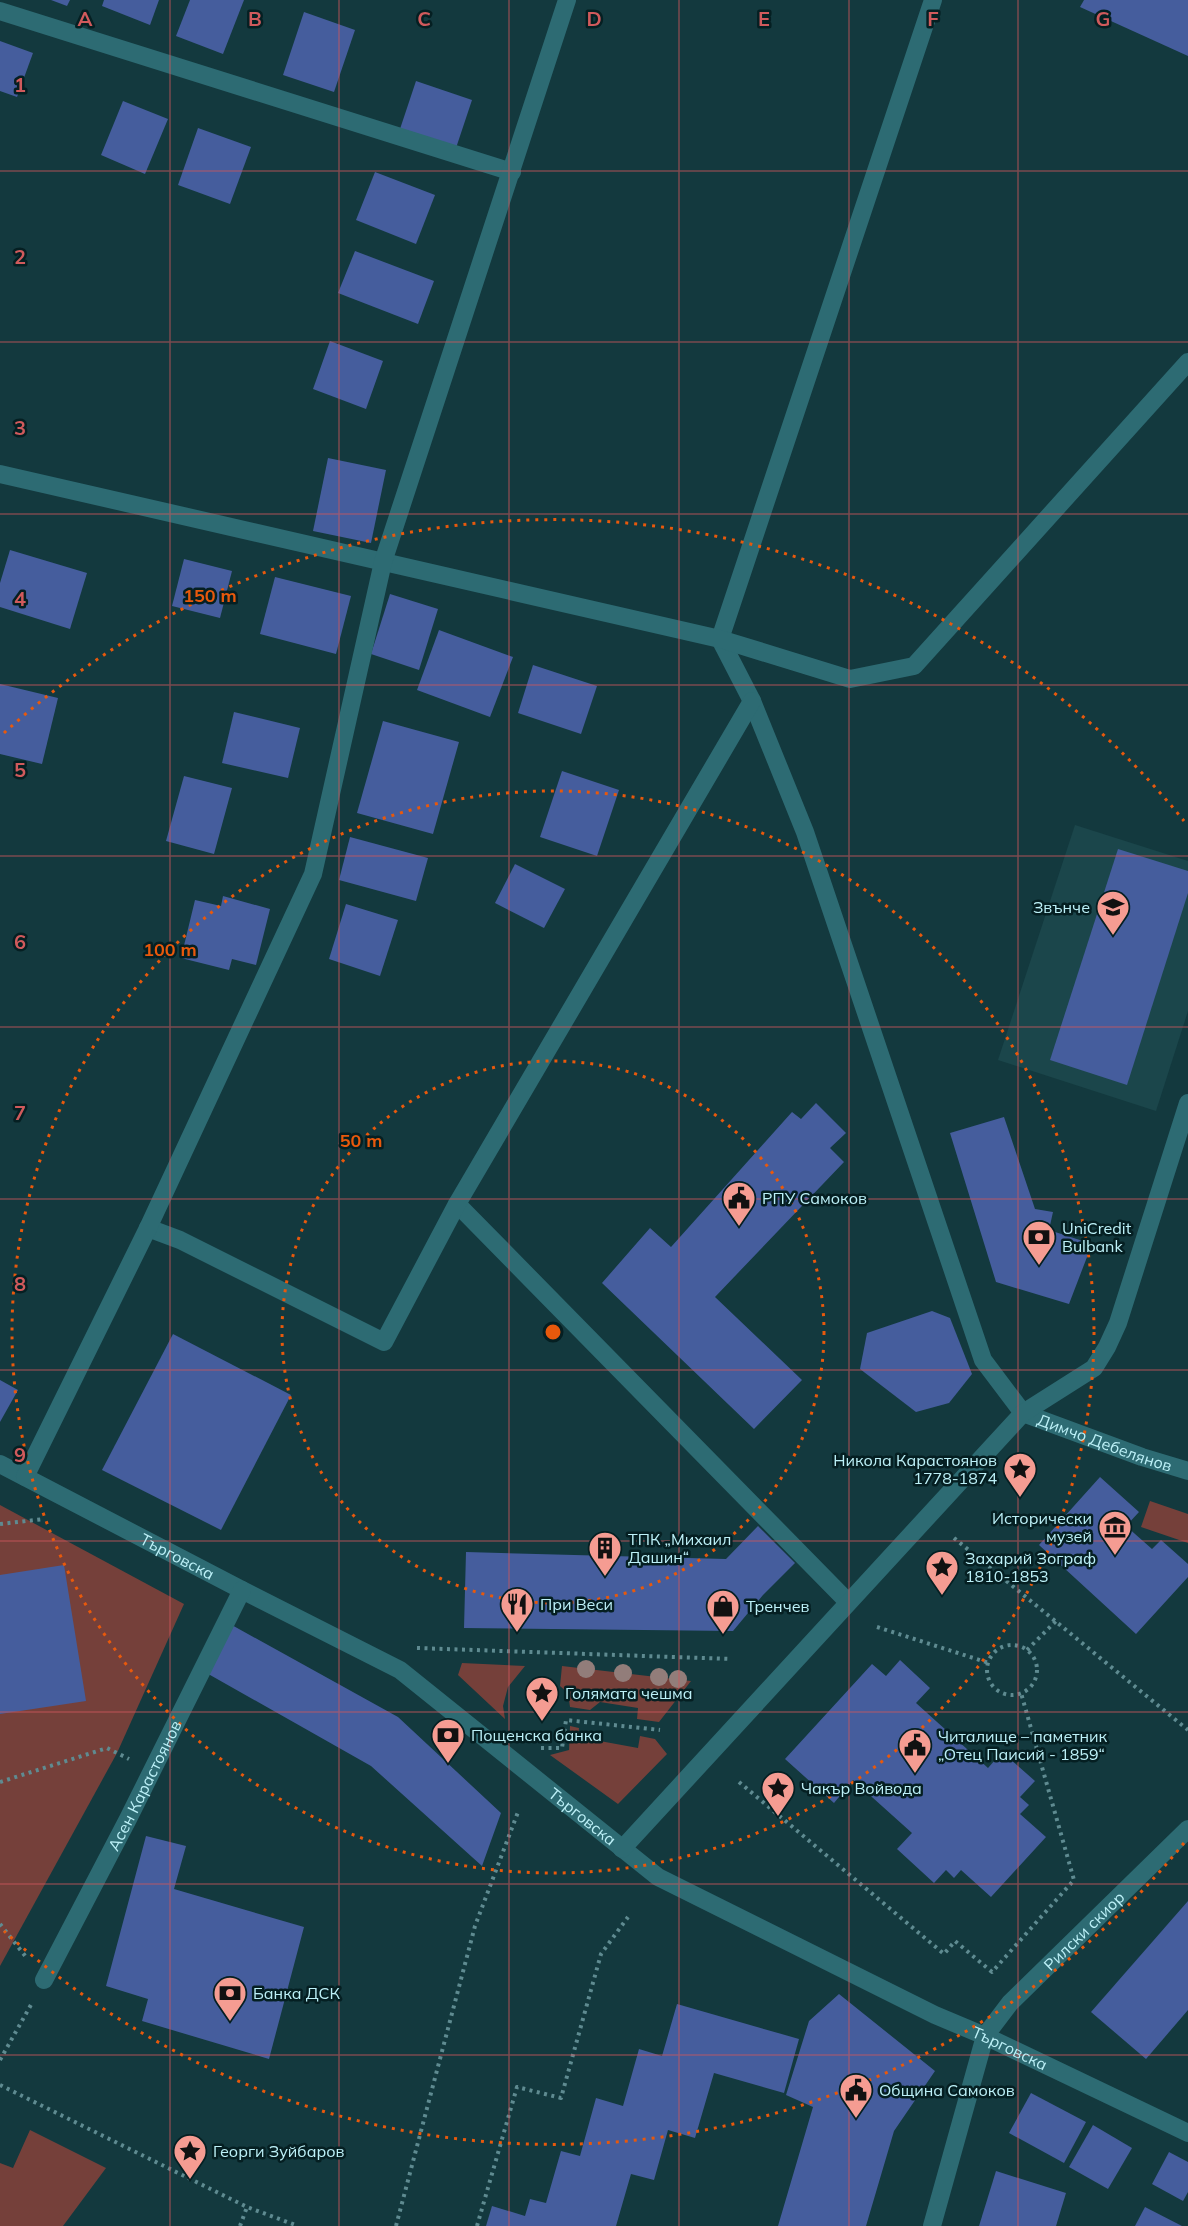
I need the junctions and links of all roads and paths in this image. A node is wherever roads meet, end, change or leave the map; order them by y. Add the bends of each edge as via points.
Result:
1 (567, 0) edge
2 (933, 0) edge
3 (0, 11) edge
4 (512, 172) junction
5 (1188, 362) edge
6 (0, 474) edge
7 (382, 562) junction
8 (720, 639) junction
9 (752, 701) junction
10 (1188, 1103) edge
11 (457, 1204) junction
12 (148, 1228) junction
13 (1023, 1413) junction
14 (0, 1464) edge
15 (1188, 1471) edge
16 (25, 1477) junction
17 (954, 1538) dead end
18 (242, 1590) junction
19 (847, 1601) junction
20 (1056, 1621) junction
21 (876, 1627) dead end
22 (412, 1648) dead end
23 (1027, 1650) junction
24 (731, 1659) dead end
25 (988, 1663) junction
26 (1021, 1694) junction
27 (660, 1730) dead end
28 (1188, 1730) edge
29 (539, 1748) dead end
30 (152, 1771) junction
31 (0, 1782) edge
32 (739, 1782) dead end
33 (518, 1812) dead end
34 (1188, 1829) edge
35 (622, 1849) junction
36 (628, 1917) dead end
37 (0, 1924) edge
38 (44, 1980) junction
39 (985, 2036) junction
40 (0, 2060) edge
41 (0, 2085) edge
42 (1188, 2133) edge
43 (247, 2207) junction
44 (240, 2226) edge
45 (298, 2226) edge
46 (396, 2226) edge
47 (477, 2226) edge
48 (932, 2226) edge

1 - 4 street
2 - 8 street
3 - 4 street
4 - 7 street
5 - 8 street via 914,666 850,679
6 - 7 street
7 - 8 street
7 - 12 street via 313,874
8 - 9 street
9 - 11 street
9 - 13 street via 805,832 983,1360
10 - 13 street via 1107,1347 1094,1368
11 - 12 street via 384,1342 180,1240
11 - 19 street
12 - 16 street
13 - 15 street, Димчо Дебелянов
13 - 19 street
14 - 16 street, Търговска
16 - 18 street, Търговска
17 - 20 path
18 - 30 street, Асен Карастоянов
18 - 35 street, Търговска via 400,1670
19 - 35 street
20 - 23 path
20 - 28 path
21 - 25 path
22 - 24 path
23 - 25 path via 1005,1647
23 - 26 path via 1037,1670 1033,1684
25 - 26 path via 993,1686 1006,1694
26 - 32 path via 1074,1880 992,1972 955,1941 944,1954
27 - 29 path via 566,1720 562,1748
30 - 31 path via 107,1748
30 - 38 street, Асен Карастоянов
33 - 46 path via 475,1926
34 - 39 street, Рилски скиор via 1010,2003
35 - 39 street, Търговска via 658,1877
36 - 47 path via 601,1954 561,2098 517,2087
37 - 38 path
38 - 40 path
39 - 42 street, Търговска
39 - 48 street
41 - 43 path
43 - 44 path
43 - 45 path

